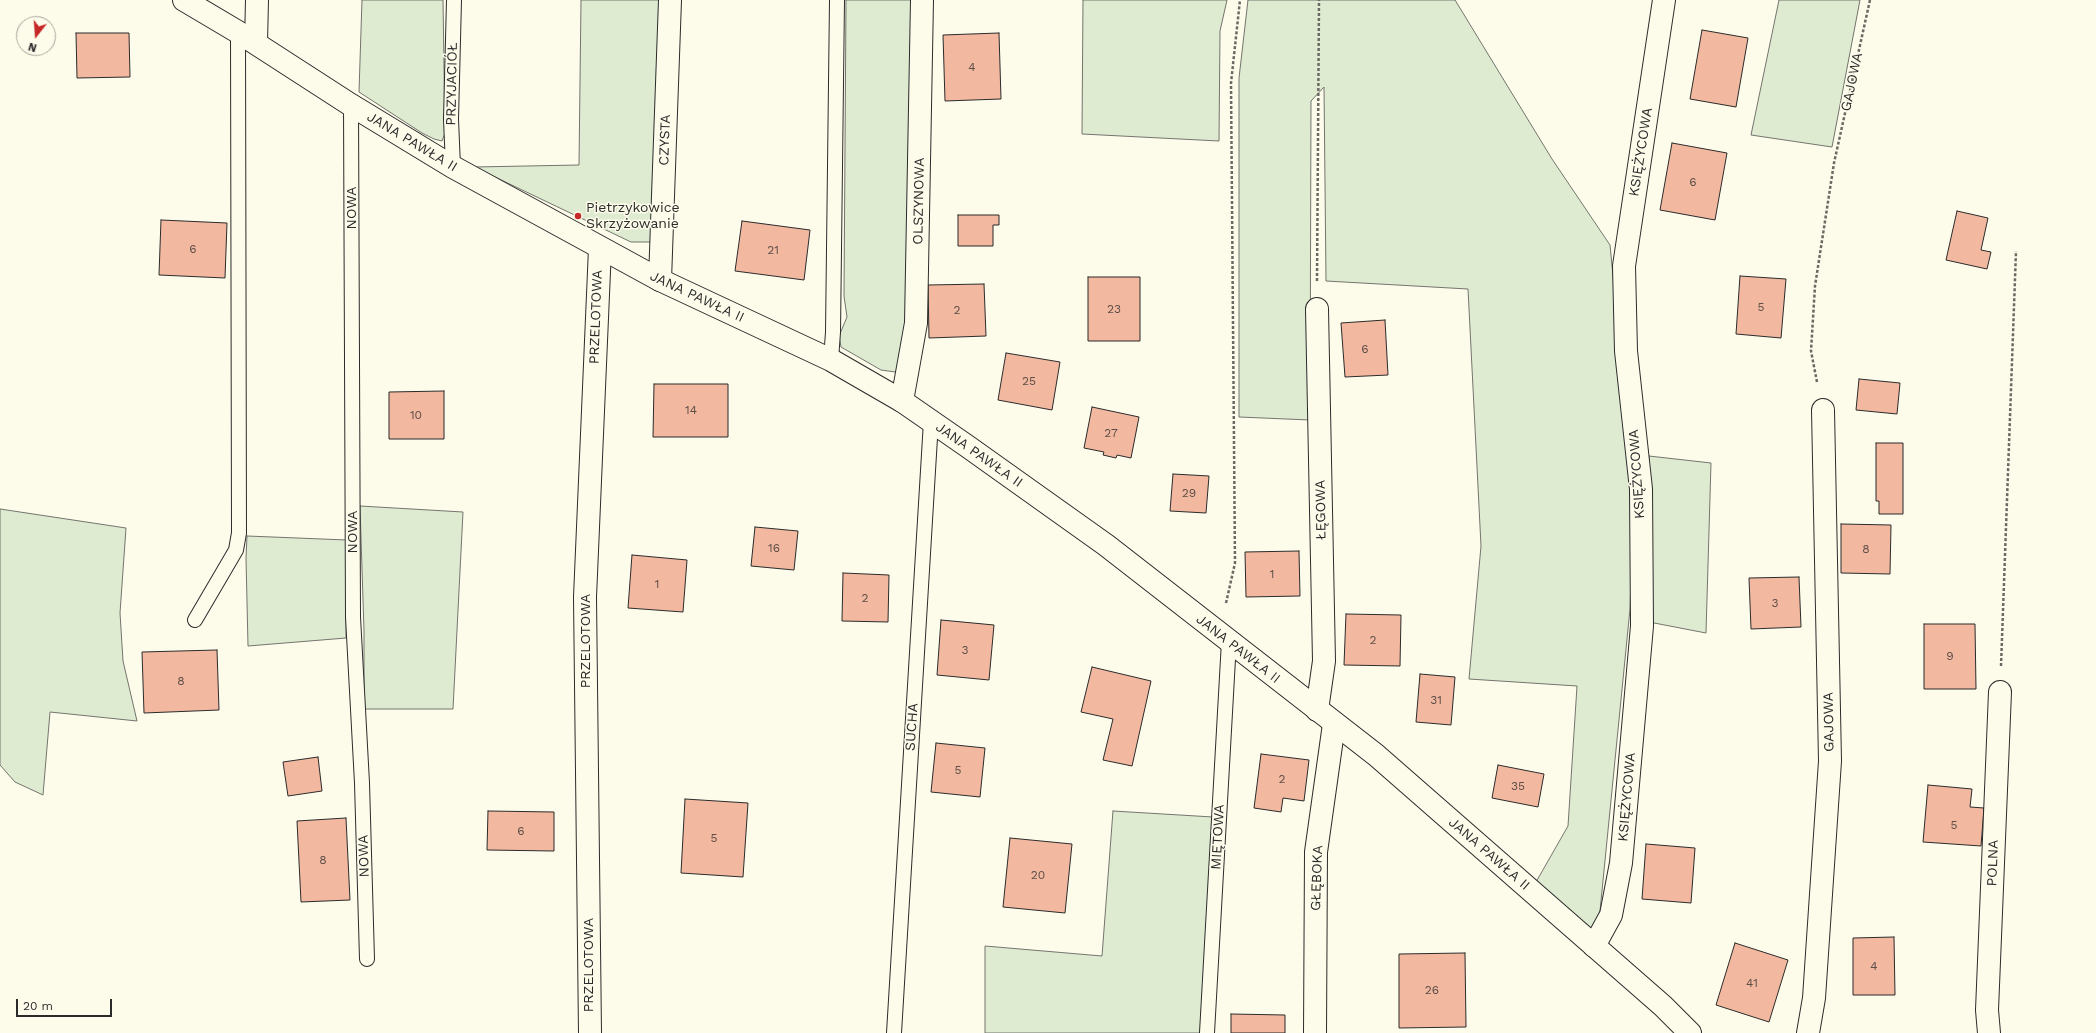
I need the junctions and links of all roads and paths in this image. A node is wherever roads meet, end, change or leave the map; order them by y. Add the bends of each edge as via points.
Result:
1 (184, 0) edge
2 (257, 0) edge
3 (454, 0) edge
4 (670, 0) edge
5 (837, 0) edge
6 (922, 0) edge
7 (1240, 0) edge
8 (1320, 0) edge
9 (1664, 0) edge
10 (1870, 0) edge
11 (238, 32) junction
12 (256, 43) junction
13 (351, 105) junction
14 (453, 167) junction
15 (600, 248) junction
16 (2016, 251) dead end
17 (660, 280) junction
18 (1317, 309) joint
19 (831, 360) junction
20 (902, 401) junction
21 (1823, 410) joint
22 (931, 422) junction
23 (195, 620) dead end
24 (1221, 635) junction
25 (2000, 692) joint
26 (1316, 710) junction
27 (1334, 724) junction
28 (1594, 946) junction
29 (367, 959) dead end
30 (590, 1033) edge
31 (894, 1033) edge
32 (1207, 1033) edge
33 (1315, 1033) edge
34 (1690, 1033) edge
35 (1808, 1033) edge
36 (1989, 1033) edge

1 - 11 street, JANA PAWŁA II
2 - 12 street
3 - 14 lane, PRZYJACIÓŁ via 451,119
4 - 17 street, CZYSTA
5 - 19 lane
6 - 20 street, OLSZYNOWA via 916,324
7 - 24 path via 1232,83 1235,563
8 - 18 path
9 - 28 street, KSIĘŻYCOWA via 1624,266 1626,351 1640,489 1642,626 1621,863 1611,915
10 - 21 path, GAJOWA via 1834,163 1815,286 1810,351
11 - 12 street, JANA PAWŁA II
11 - 23 lane via 239,533 236,550
12 - 13 street, JANA PAWŁA II
13 - 14 street, JANA PAWŁA II
13 - 29 lane, NOWA via 353,617 362,783
14 - 15 street, JANA PAWŁA II
15 - 17 street, JANA PAWŁA II
15 - 30 street, PRZELOTOWA via 585,597
16 - 25 path
17 - 19 street, JANA PAWŁA II
18 - 26 street, ŁĘGOWA via 1324,661
19 - 20 street, JANA PAWŁA II
20 - 22 street, JANA PAWŁA II
21 - 35 street, GAJOWA via 1830,761 1814,998
22 - 24 street, JANA PAWŁA II via 1106,545
22 - 31 lane, SUCHA
24 - 26 street, JANA PAWŁA II
24 - 32 lane, MIĘTOWA
25 - 36 street, POLNA via 1987,1010
26 - 27 street, JANA PAWŁA II
27 - 28 street, JANA PAWŁA II via 1376,756
27 - 33 street, GŁĘBOKA via 1316,852
28 - 34 street, JANA PAWŁA II

